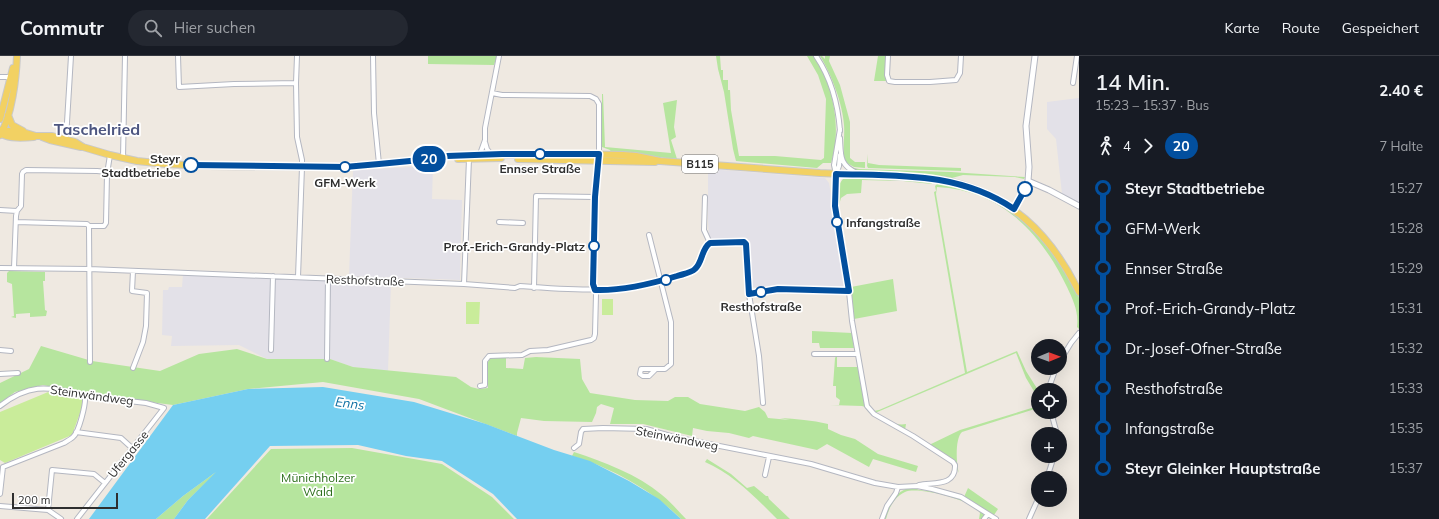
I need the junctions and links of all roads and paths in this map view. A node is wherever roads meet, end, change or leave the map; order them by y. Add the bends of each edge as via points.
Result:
1 (13, 56) edge
2 (17, 56) edge
3 (71, 56) edge
4 (125, 56) edge
5 (178, 56) edge
6 (297, 56) edge
7 (373, 56) edge
8 (499, 56) edge
9 (816, 56) edge
10 (888, 56) edge
11 (961, 56) edge
12 (1035, 56) edge
13 (1077, 56) edge
14 (0, 76) edge
15 (11, 77) junction
16 (296, 83) junction
17 (1073, 83) dead end
18 (492, 93) junction
19 (8, 115) junction
20 (0, 119) edge
21 (840, 129) junction
22 (1, 132) edge
23 (26, 132) junction
24 (39, 137) junction
25 (66, 139) junction
26 (485, 140) junction
27 (83, 147) junction
28 (841, 147) junction
29 (480, 154) junction
30 (491, 154) junction
31 (110, 155) junction
32 (599, 157) junction
33 (123, 158) junction
34 (441, 158) junction
35 (468, 159) junction
36 (379, 164) junction
37 (302, 166) junction
38 (107, 172) junction
39 (836, 174) junction
40 (861, 175) junction
41 (1028, 181) junction
42 (595, 197) junction
43 (705, 197) dead end
44 (1079, 206) edge
45 (1014, 209) junction
46 (0, 210) edge
47 (17, 211) junction
48 (16, 222) junction
49 (499, 222) dead end
50 (523, 223) dead end
51 (89, 226) junction
52 (649, 235) dead end
53 (710, 243) junction
54 (0, 268) edge
55 (14, 268) junction
56 (89, 269) junction
57 (133, 271) junction
58 (273, 276) junction
59 (298, 277) junction
60 (328, 278) junction
61 (660, 281) junction
62 (464, 284) junction
63 (534, 288) junction
64 (595, 290) junction
65 (849, 291) junction
66 (1079, 292) edge
67 (749, 294) junction
68 (1079, 333) edge
69 (0, 350) edge
70 (271, 350) dead end
71 (1067, 350) edge
72 (10, 351) dead end
73 (814, 354) dead end
74 (857, 354) junction
75 (327, 359) dead end
76 (90, 362) dead end
77 (133, 368) dead end
78 (655, 370) dead end
79 (18, 373) dead end
80 (0, 374) edge
81 (480, 386) dead end
82 (85, 396) junction
83 (763, 403) dead end
84 (0, 406) edge
85 (164, 408) joint
86 (76, 432) junction
87 (132, 448) junction
88 (574, 448) dead end
89 (769, 457) junction
90 (1, 466) edge
91 (765, 475) dead end
92 (104, 483) junction
93 (917, 486) junction
94 (898, 488) junction
95 (0, 494) edge
96 (0, 506) edge
97 (1034, 507) edge
98 (48, 510) junction
99 (988, 514) junction
100 (61, 519) edge
101 (77, 519) edge
102 (882, 519) edge
103 (984, 519) edge
104 (996, 519) edge
105 (1029, 519) edge

1 - 15 main road
2 - 19 main road via 16,80
3 - 25 street
4 - 33 street
5 - 16 street via 179,87
6 - 16 street
7 - 36 street via 374,113
8 - 18 street
9 - 21 street via 833,89
10 - 11 street via 889,81 910,82 956,80 960,73
12 - 41 street via 1026,130
13 - 17 street
14 - 15 street
15 - 20 main road
16 - 37 street via 297,137
18 - 26 street
18 - 32 street via 590,96 596,99 599,104
19 - 22 main road
19 - 23 main road via 12,125
21 - 28 street
21 - 39 street via 834,165
22 - 23 main road, B115
22 - 24 main road, B115 via 12,137
23 - 24 main road, B115
24 - 25 main road, B115
24 - 27 main road, B115
25 - 27 main road, B115
26 - 29 street
26 - 30 street
27 - 31 main road, B115
28 - 39 street
28 - 40 street via 846,167
29 - 30 main road, B115
29 - 34 main road, B115
30 - 32 main road, B115
31 - 33 main road, B115
31 - 38 street
32 - 35 main road, B115
32 - 39 main road, B115 via 654,163 660,161
32 - 42 street
33 - 37 main road, B115 via 174,164
34 - 35 main road, B115
34 - 36 main road, B115
35 - 62 street
36 - 37 main road, B115 via 345,167
37 - 59 street
38 - 47 street via 24,171 21,206
38 - 51 street via 105,225
39 - 40 main road, B115
39 - 65 street via 835,206
40 - 45 main road, B115 via 949,181 988,194
41 - 44 street
41 - 45 street
42 - 63 street via 536,196
42 - 64 street
43 - 53 street via 704,230
45 - 66 main road, B115 via 1032,223 1052,245
46 - 47 street
47 - 48 street
48 - 51 street
48 - 55 street
49 - 50 street
51 - 56 street
52 - 61 street
53 - 61 street, Resthofstraße via 705,246 695,269
53 - 67 street via 745,243
54 - 55 street, Resthofstraße
55 - 56 street, Resthofstraße
56 - 57 street, Resthofstraße
56 - 76 street
57 - 58 street, Resthofstraße
57 - 77 street via 132,291 147,292 146,326
58 - 59 street, Resthofstraße
58 - 70 street
59 - 60 street, Resthofstraße
60 - 62 street, Resthofstraße
60 - 75 street
61 - 64 street, Resthofstraße via 626,288
61 - 78 street via 671,322 671,363 667,368
62 - 63 street, Resthofstraße
63 - 64 street, Resthofstraße
64 - 81 street via 595,334 591,340 548,350 530,351 522,355 489,356 485,361 485,385
65 - 67 street via 778,289
65 - 74 street
67 - 83 street via 759,356
68 - 71 street
69 - 72 street
73 - 74 street
74 - 93 street via 868,410 955,464 953,474 946,481
79 - 80 street
82 - 84 street, Steinwändweg via 51,388 34,389 13,397
82 - 85 street, Steinwändweg via 146,403
82 - 86 street
85 - 87 street, Ufergasse
86 - 87 street via 121,438
86 - 90 street via 64,442
87 - 92 street, Ufergasse
88 - 89 street, Steinwändweg via 579,444 583,429 646,429
89 - 91 street
89 - 94 street, Steinwändweg via 811,464
90 - 95 street
92 - 98 street via 94,474 52,470
92 - 101 street, Ufergasse
93 - 94 street, Steinwändweg
93 - 99 street, Steinwändweg via 954,494
94 - 102 street
96 - 98 street
97 - 105 street
98 - 100 street
99 - 103 street
99 - 104 street, Steinwändweg

